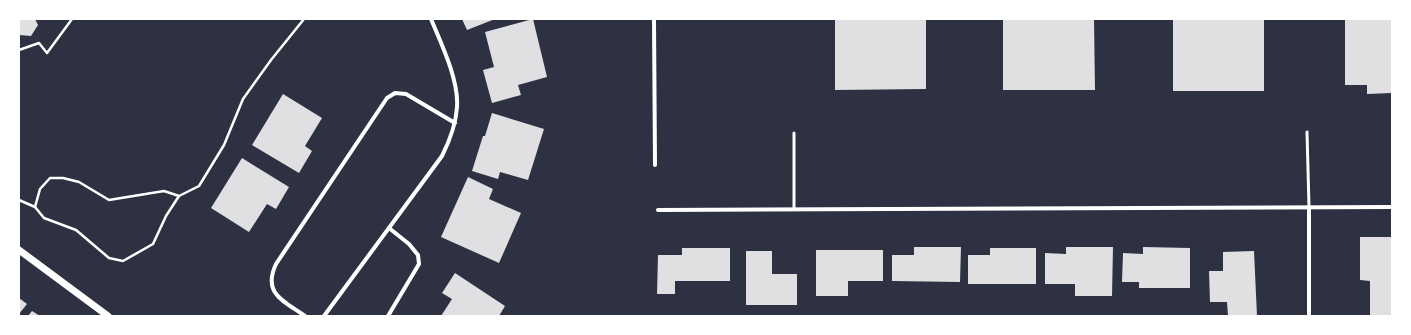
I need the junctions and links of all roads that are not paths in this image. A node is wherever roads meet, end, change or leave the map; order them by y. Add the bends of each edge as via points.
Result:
1 (431, 19) edge
2 (654, 19) edge
3 (455, 123) junction
4 (1307, 132) dead end
5 (794, 133) dead end
6 (655, 165) dead end
7 (1309, 207) junction
8 (1392, 207) edge
9 (658, 210) dead end
10 (794, 210) junction
11 (389, 228) junction
12 (19, 250) edge
13 (108, 316) edge
14 (305, 316) edge
15 (324, 316) edge
16 (388, 316) edge
17 (1309, 316) edge

1 - 3 street via 455,86
2 - 6 street
3 - 11 street via 451,139 442,156
3 - 14 street via 406,94 395,93 387,98 271,274 271,286 278,297
4 - 7 lane
5 - 10 lane
7 - 8 street
7 - 10 street
7 - 17 street
9 - 10 street
11 - 15 street
11 - 16 street via 410,244 418,255 419,264
12 - 13 street

